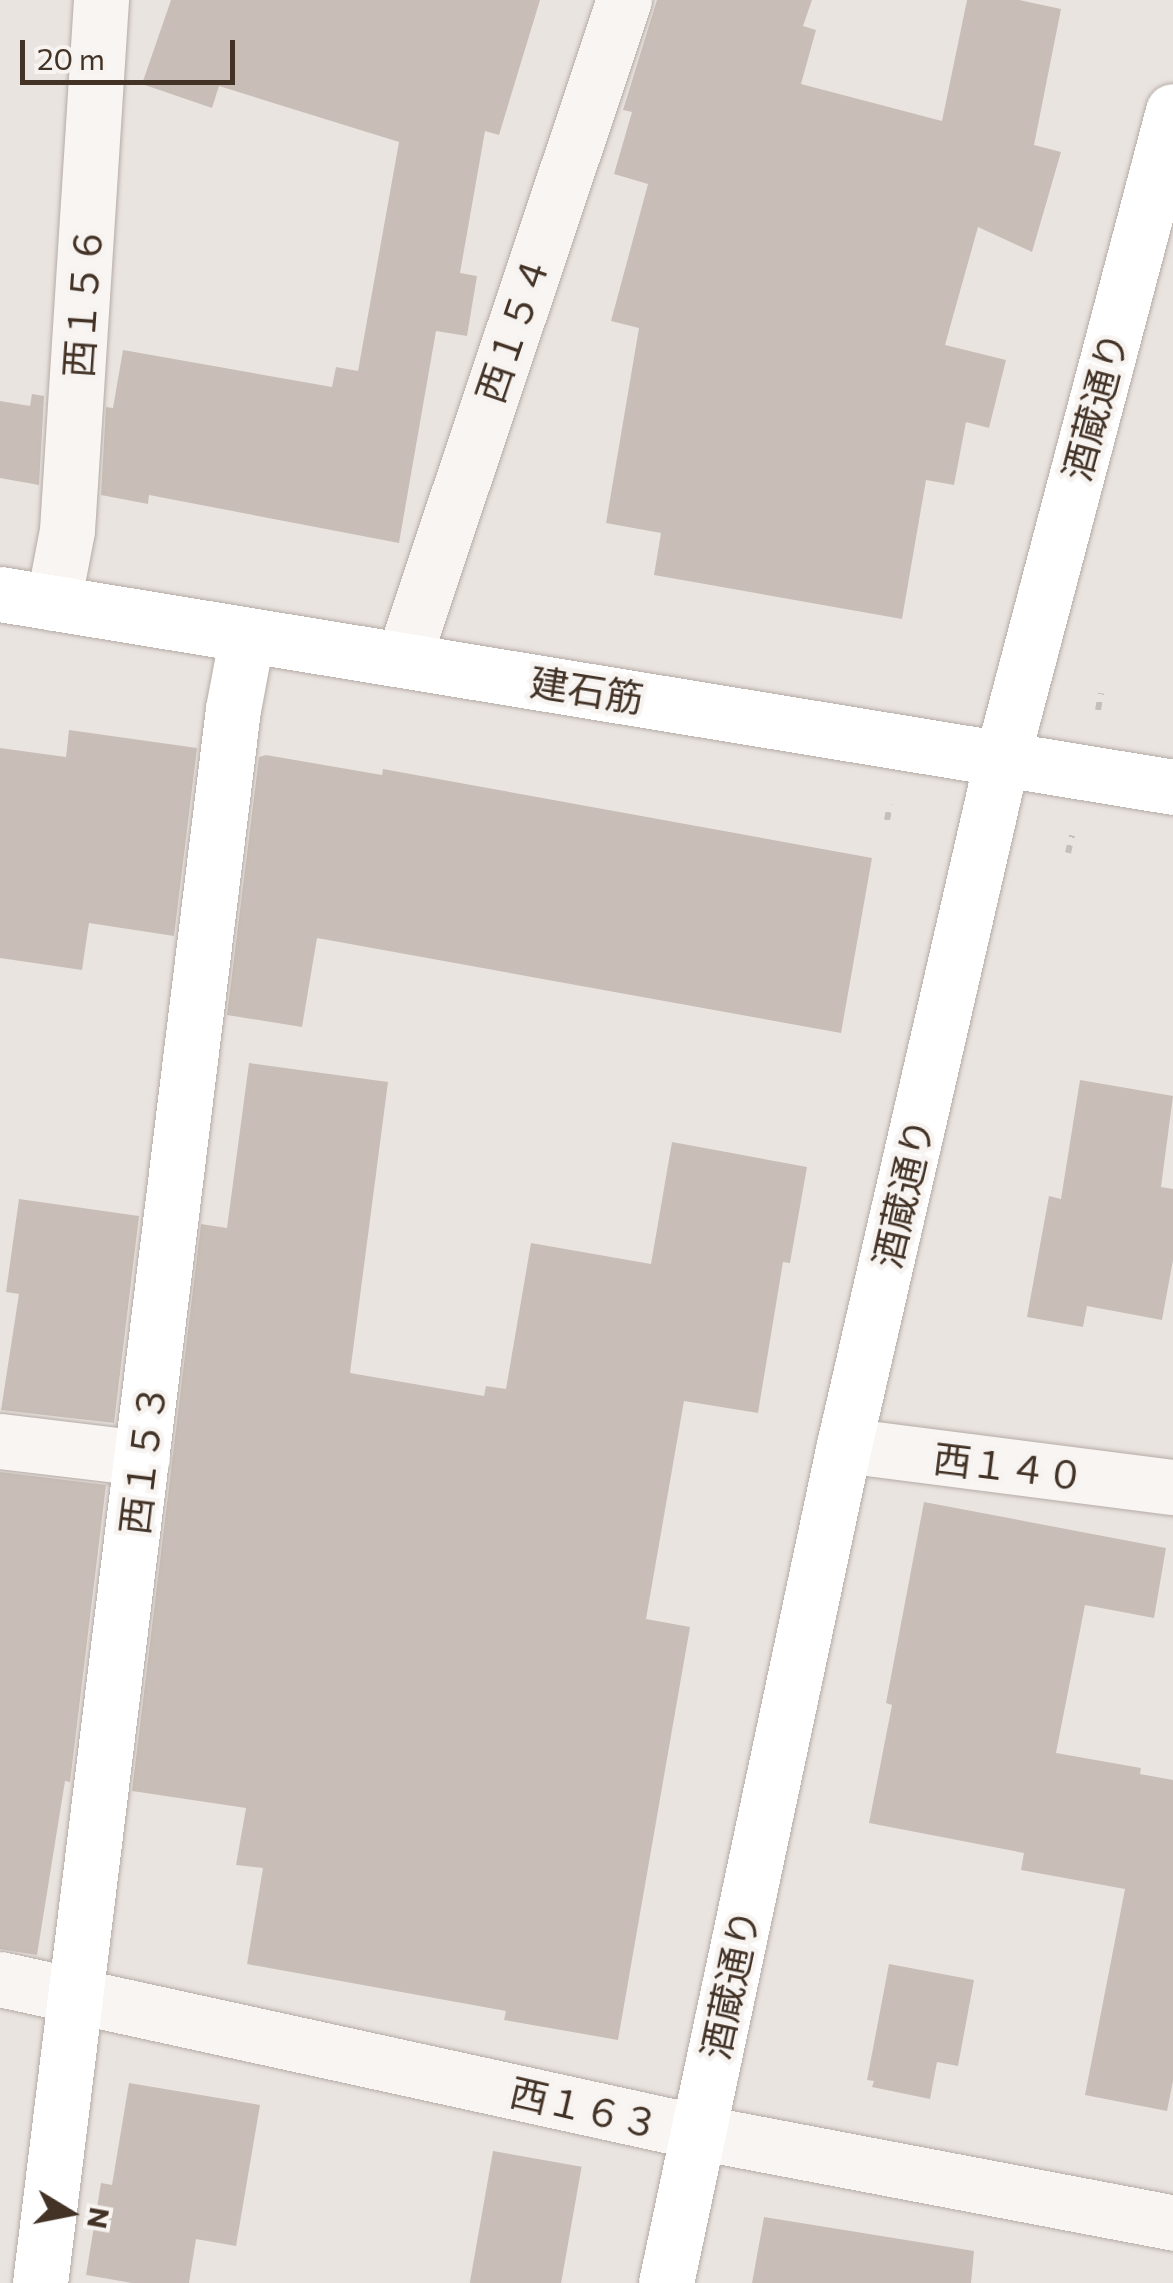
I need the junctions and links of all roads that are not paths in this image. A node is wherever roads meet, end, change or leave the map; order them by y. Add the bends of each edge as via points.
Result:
1 (101, 0) edge
2 (624, 0) edge
3 (1173, 111) edge
4 (0, 594) edge
5 (53, 602) junction
6 (246, 635) junction
7 (403, 659) junction
8 (1002, 758) junction
9 (1173, 787) edge
10 (0, 1441) edge
11 (844, 1445) junction
12 (142, 1458) junction
13 (1173, 1487) edge
14 (0, 1980) edge
15 (77, 1994) junction
16 (698, 2132) junction
17 (1173, 2223) edge
18 (40, 2283) edge
19 (666, 2283) edge

1 - 5 street, 西１５６ via 67,530
2 - 7 street, 西１５４
3 - 8 street, 酒蔵通り
4 - 5 street, 建石筋
5 - 6 street, 建石筋
6 - 7 street, 建石筋
6 - 12 street, 西１５３
7 - 8 street, 建石筋
8 - 9 street, 建石筋
8 - 11 street, 酒蔵通り
10 - 12 street
11 - 13 street, 西１４０
11 - 16 street, 酒蔵通り
12 - 15 street, 西１５３
14 - 15 street, 西１６３
15 - 16 street, 西１６３
15 - 18 street, 西１５３
16 - 17 street, 西１６３
16 - 19 street, 酒蔵通り

